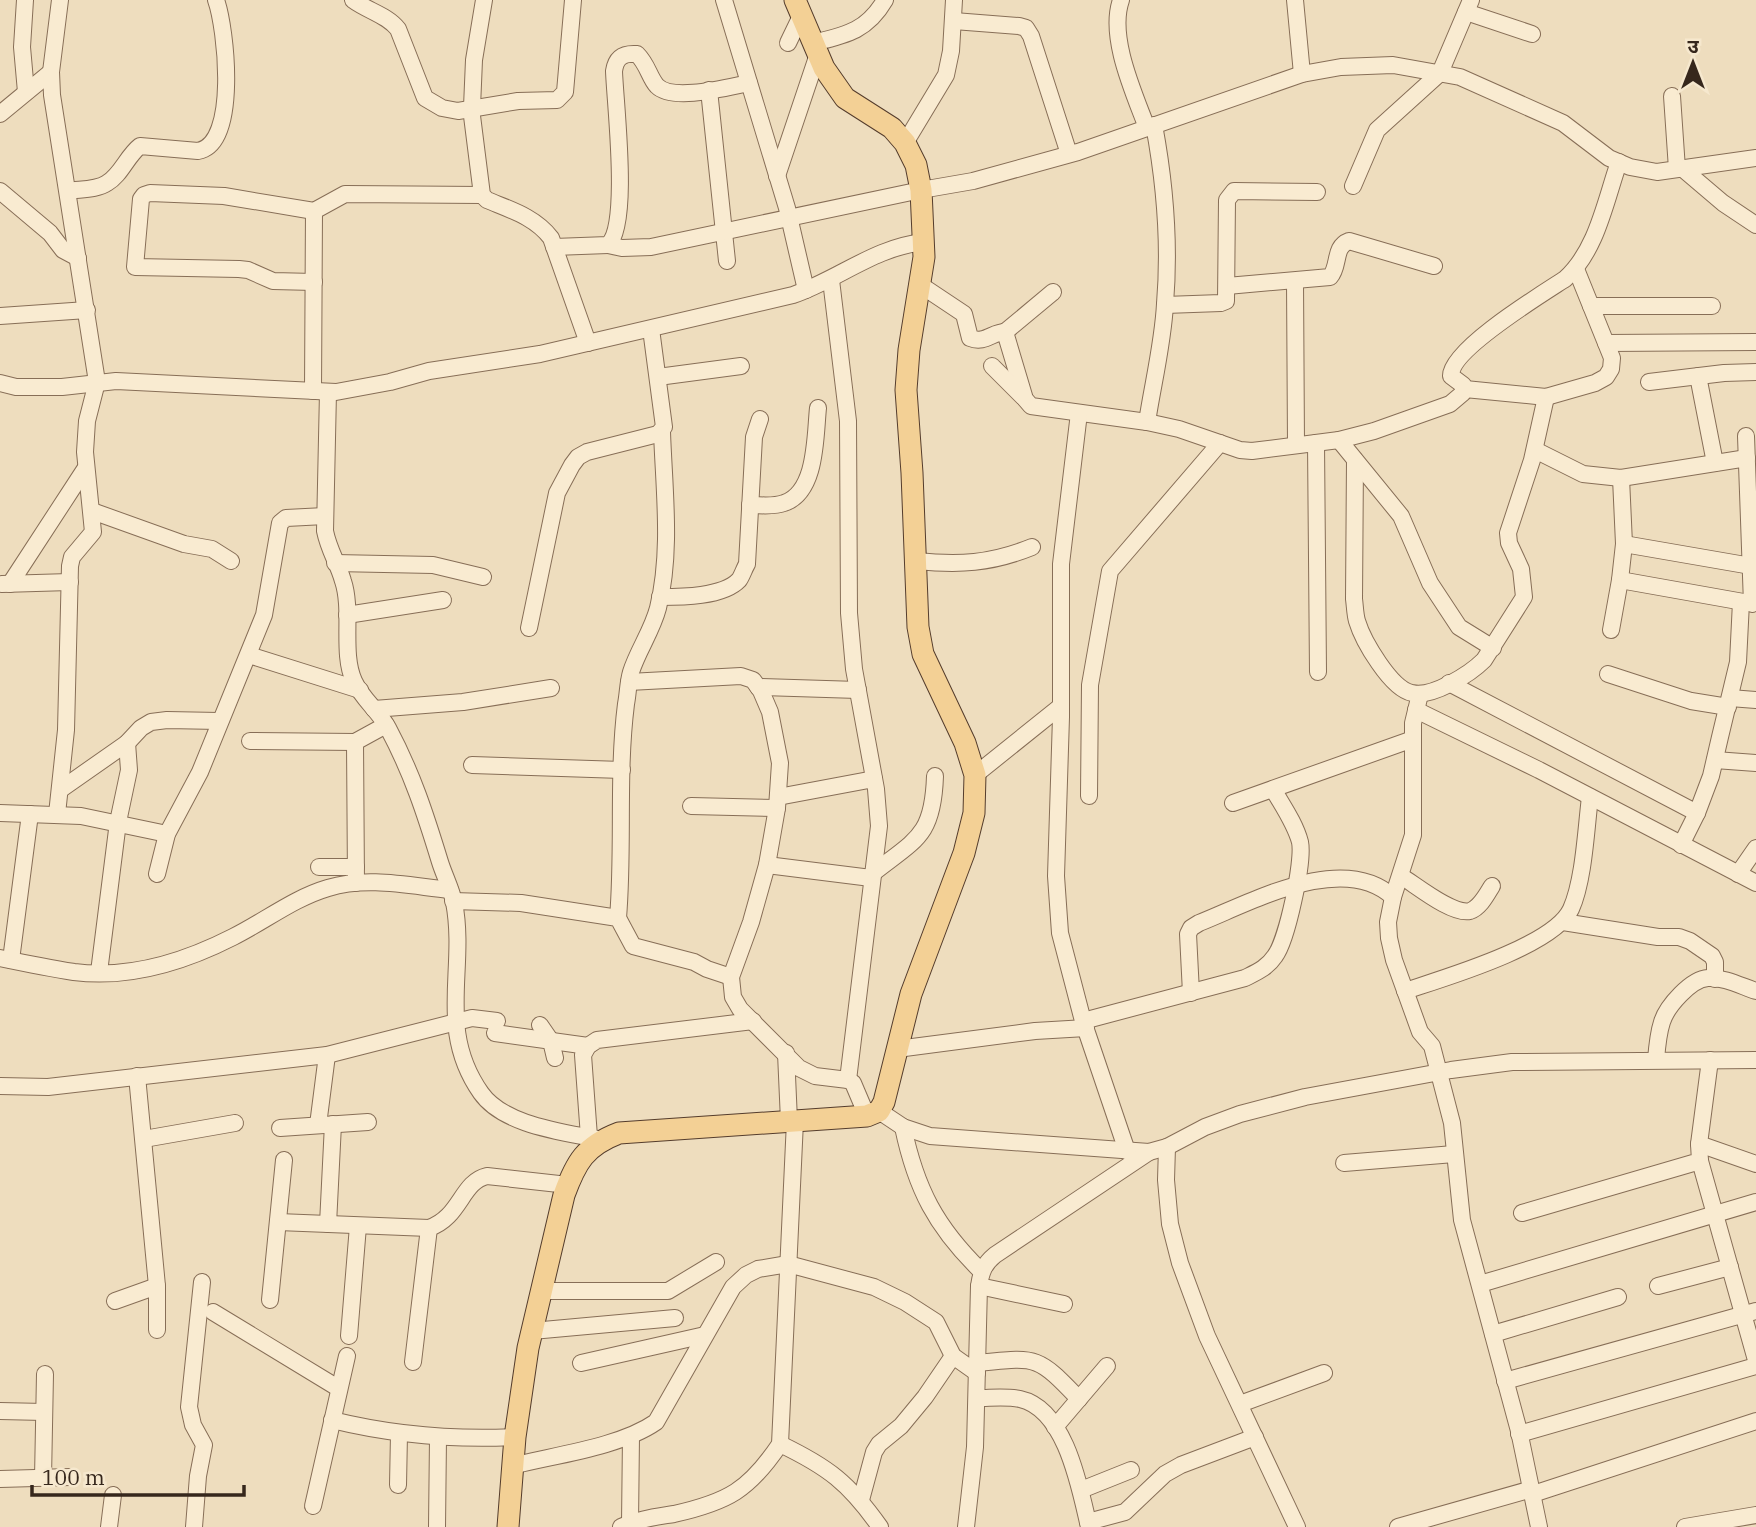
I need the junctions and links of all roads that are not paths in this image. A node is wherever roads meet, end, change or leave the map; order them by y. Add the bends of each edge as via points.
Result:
1 (25, 0) edge
2 (60, 0) edge
3 (216, 0) edge
4 (354, 0) edge
5 (484, 0) edge
6 (573, 0) edge
7 (724, 0) edge
8 (885, 0) edge
9 (954, 0) edge
10 (1121, 0) edge
11 (1295, 0) edge
12 (1469, 6) edge
13 (799, 8) edge
14 (954, 21) junction
15 (1532, 34) dead end
16 (788, 43) dead end
17 (816, 48) junction
18 (51, 72) junction
19 (1440, 73) junction
20 (1301, 74) junction
21 (749, 83) junction
22 (709, 90) junction
23 (26, 92) junction
24 (1672, 96) dead end
25 (471, 108) junction
26 (0, 114) edge
27 (1150, 127) junction
28 (905, 143) junction
29 (1069, 154) junction
30 (1756, 158) edge
31 (1619, 162) junction
32 (1680, 169) junction
33 (777, 176) junction
34 (1353, 186) dead end
35 (921, 190) junction
36 (0, 191) edge
37 (68, 191) junction
38 (1317, 192) dead end
39 (482, 195) junction
40 (314, 211) junction
41 (789, 217) junction
42 (1756, 225) edge
43 (724, 230) junction
44 (924, 242) junction
45 (608, 245) junction
46 (554, 247) junction
47 (78, 258) junction
48 (727, 261) dead end
49 (1434, 266) dead end
50 (1576, 269) junction
51 (831, 279) junction
52 (1295, 281) junction
53 (314, 282) junction
54 (919, 284) junction
55 (1227, 286) junction
56 (806, 290) junction
57 (1053, 292) dead end
58 (1166, 305) junction
59 (1591, 306) junction
60 (1712, 306) dead end
61 (87, 310) junction
62 (0, 316) edge
63 (651, 329) junction
64 (1005, 332) junction
65 (1756, 342) edge
66 (588, 343) junction
67 (1606, 343) junction
68 (741, 366) dead end
69 (992, 366) dead end
70 (1756, 372) edge
71 (1698, 376) junction
72 (658, 377) junction
73 (97, 382) junction
74 (1649, 382) dead end
75 (0, 383) edge
76 (1465, 389) junction
77 (321, 391) junction
78 (1546, 397) junction
79 (1025, 399) junction
80 (818, 408) dead end
81 (1079, 413) junction
82 (760, 419) dead end
83 (1147, 422) junction
84 (662, 432) junction
85 (1746, 436) dead end
86 (1339, 440) junction
87 (1220, 443) junction
88 (1316, 443) junction
89 (1296, 445) junction
90 (1535, 450) junction
91 (1747, 458) junction
92 (1355, 460) junction
93 (1715, 463) junction
94 (85, 469) junction
95 (1621, 478) junction
96 (750, 505) junction
97 (92, 511) junction
98 (325, 516) junction
99 (1623, 544) junction
100 (1032, 547) dead end
101 (231, 561) dead end
102 (916, 561) junction
103 (335, 563) junction
104 (1751, 566) junction
105 (483, 577) dead end
106 (1620, 580) junction
107 (70, 582) junction
108 (5, 584) edge
109 (660, 597) junction
110 (443, 600) dead end
111 (1749, 603) edge
112 (347, 615) junction
113 (529, 628) dead end
114 (1611, 630) dead end
115 (1493, 648) junction
116 (249, 655) junction
117 (1318, 672) dead end
118 (1608, 674) dead end
119 (629, 682) junction
120 (1449, 683) junction
121 (758, 687) junction
122 (551, 688) dead end
123 (360, 690) junction
124 (858, 690) junction
125 (1756, 700) edge
126 (1418, 702) junction
127 (1729, 702) junction
128 (1061, 705) junction
129 (374, 709) junction
130 (219, 722) junction
131 (386, 725) junction
132 (1413, 738) junction
133 (250, 741) dead end
134 (355, 742) junction
135 (127, 743) junction
136 (1715, 760) junction
137 (1756, 763) edge
138 (472, 765) dead end
139 (622, 771) junction
140 (975, 775) junction
141 (935, 776) dead end
142 (874, 779) junction
143 (1273, 789) junction
144 (60, 790) junction
145 (1089, 796) dead end
146 (1590, 797) junction
147 (778, 802) junction
148 (1233, 803) dead end
149 (691, 806) dead end
150 (0, 813) edge
151 (1697, 813) junction
152 (30, 814) junction
153 (57, 814) junction
154 (118, 822) junction
155 (167, 834) junction
156 (1681, 845) junction
157 (1756, 848) edge
158 (767, 866) junction
159 (319, 867) dead end
160 (157, 874) dead end
161 (1738, 874) junction
162 (356, 875) junction
163 (871, 876) junction
164 (1401, 876) junction
165 (1756, 883) edge
166 (1295, 885) junction
167 (1492, 886) dead end
168 (452, 895) junction
169 (1393, 897) junction
170 (618, 918) junction
171 (1563, 922) junction
172 (6, 959) edge
173 (99, 972) junction
174 (731, 977) junction
175 (1715, 979) junction
176 (1405, 991) junction
177 (1756, 991) edge
178 (1191, 993) junction
179 (753, 1021) junction
180 (540, 1025) dead end
181 (1085, 1025) junction
182 (456, 1031) junction
183 (551, 1041) junction
184 (588, 1046) junction
185 (897, 1049) junction
186 (786, 1053) junction
187 (327, 1055) junction
188 (555, 1058) dead end
189 (1656, 1060) junction
190 (1710, 1060) junction
191 (1756, 1060) edge
192 (1438, 1072) junction
193 (138, 1076) junction
194 (848, 1080) junction
195 (0, 1086) edge
196 (873, 1113) junction
197 (792, 1121) junction
198 (369, 1122) dead end
199 (236, 1123) dead end
200 (326, 1125) junction
201 (903, 1126) junction
202 (280, 1128) dead end
203 (596, 1138) junction
204 (144, 1139) junction
205 (1699, 1144) junction
206 (1167, 1147) junction
207 (1127, 1151) junction
208 (1149, 1152) junction
209 (1454, 1154) junction
210 (284, 1160) dead end
211 (1700, 1161) junction
212 (1344, 1163) dead end
213 (1756, 1164) edge
214 (568, 1185) junction
215 (1756, 1202) edge
216 (1522, 1213) dead end
217 (1715, 1215) junction
218 (278, 1222) junction
219 (328, 1224) junction
220 (358, 1226) junction
221 (429, 1228) junction
222 (716, 1262) dead end
223 (789, 1264) junction
224 (1730, 1267) junction
225 (980, 1278) junction
226 (202, 1282) dead end
227 (1479, 1284) junction
228 (157, 1286) junction
229 (1657, 1286) dead end
230 (541, 1291) junction
231 (1618, 1297) dead end
232 (270, 1300) dead end
233 (115, 1301) dead end
234 (1064, 1304) dead end
235 (213, 1312) dead end
236 (1750, 1313) edge
237 (675, 1318) dead end
238 (156, 1330) dead end
239 (532, 1331) junction
240 (1493, 1334) junction
241 (705, 1335) junction
242 (349, 1336) dead end
243 (347, 1356) dead end
244 (953, 1356) junction
245 (1756, 1360) edge
246 (413, 1362) dead end
247 (581, 1363) dead end
248 (1107, 1366) dead end
249 (1756, 1366) edge
250 (977, 1368) junction
251 (1324, 1373) dead end
252 (45, 1374) dead end
253 (1506, 1381) junction
254 (338, 1388) junction
255 (977, 1398) junction
256 (1079, 1399) junction
257 (1240, 1404) junction
258 (0, 1411) edge
259 (44, 1412) junction
260 (332, 1420) junction
261 (1756, 1421) edge
262 (1055, 1427) junction
263 (399, 1434) junction
264 (1519, 1434) junction
265 (631, 1436) junction
266 (515, 1437) junction
267 (1255, 1437) junction
268 (438, 1438) junction
269 (780, 1444) junction
270 (512, 1466) junction
271 (1131, 1470) dead end
272 (70, 1477) dead end
273 (43, 1478) junction
274 (0, 1479) edge
275 (398, 1485) dead end
276 (1081, 1490) junction
277 (1532, 1492) junction
278 (113, 1495) dead end
279 (861, 1500) junction
280 (313, 1506) dead end
281 (1756, 1515) edge
282 (626, 1525) edge
283 (1088, 1525) edge
284 (109, 1527) edge
285 (194, 1527) edge
286 (437, 1527) edge
287 (508, 1527) edge
288 (880, 1527) edge
289 (966, 1527) edge
290 (1297, 1527) edge
291 (1398, 1527) edge
292 (1539, 1527) edge
293 (1685, 1527) edge

1 - 23 street via 22,47
2 - 18 street
3 - 37 street via 224,34 226,90 212,144 198,151 140,146 109,183
4 - 25 street via 398,29 425,99 442,108
5 - 25 street
6 - 25 street via 562,97
7 - 21 street
8 - 17 street via 864,26
9 - 14 street
10 - 27 street via 1118,19 1125,66
11 - 20 street
12 - 15 street
12 - 19 street
13 - 16 street
13 - 17 main road
14 - 28 street via 946,75
14 - 29 street via 1026,28
17 - 28 main road via 845,97 892,128
17 - 33 street
18 - 23 street
18 - 37 street
19 - 20 street via 1368,64
19 - 31 street via 1461,77 1563,123
19 - 34 street via 1377,130
20 - 27 street
21 - 22 street
21 - 33 street
22 - 43 street
22 - 45 street via 668,92 655,83 637,54 626,53 615,63 621,187 614,237
23 - 26 street
24 - 32 street
25 - 39 street
27 - 29 street
27 - 58 street via 1165,200
28 - 35 main road
29 - 35 street via 973,181
30 - 32 street
31 - 32 street via 1657,172
31 - 50 street via 1594,239
32 - 42 street
33 - 41 street
35 - 41 street
35 - 44 main road
36 - 47 street via 50,233 63,250
37 - 47 street
38 - 55 street via 1241,190 1230,195
39 - 40 street via 345,194
39 - 46 street via 542,226
40 - 53 street
40 - 53 street via 224,196 144,195 135,267 239,269 273,281
41 - 43 street
41 - 56 street
43 - 45 street via 636,249
43 - 48 street
44 - 51 street via 885,250
44 - 54 main road
45 - 46 street
46 - 66 street
47 - 61 street
49 - 52 street via 1349,241 1339,249 1330,277
50 - 59 street
50 - 76 street via 1487,331 1452,367 1451,376
51 - 56 street
51 - 124 street via 848,421 849,613
52 - 55 street
52 - 89 street
53 - 77 street
54 - 64 street via 964,314 970,338 987,340
54 - 102 main road via 906,390
55 - 58 street via 1226,301 1221,303
56 - 63 street
57 - 64 street
58 - 83 street
59 - 60 street
59 - 67 street
61 - 62 street
61 - 73 street
63 - 66 street
63 - 72 street
64 - 79 street
65 - 67 street
66 - 77 street via 522,358 429,370 360,389
67 - 78 street via 1612,358 1606,377
68 - 72 street
69 - 79 street
70 - 71 street
71 - 74 street
71 - 93 street
72 - 84 street
73 - 75 street via 62,387
73 - 77 street
73 - 94 street via 87,421
76 - 78 street
76 - 86 street via 1450,404
77 - 98 street
78 - 90 street
79 - 81 street via 1031,406
80 - 96 street via 811,471 803,487 787,502
81 - 83 street
81 - 128 street via 1061,564
82 - 96 street via 754,437
83 - 87 street
84 - 109 street via 666,527
84 - 113 street via 587,452 572,465 557,493
85 - 91 street
86 - 88 street
86 - 92 street
87 - 89 street via 1240,450
87 - 145 street via 1110,571 1090,685
88 - 89 street
88 - 117 street
90 - 95 street via 1583,474
90 - 115 street via 1508,533 1521,569 1524,597
91 - 93 street
91 - 104 street
92 - 115 street via 1401,516 1430,583 1459,627
92 - 126 street via 1357,622 1380,664
93 - 95 street
94 - 97 street
94 - 108 street
95 - 99 street
96 - 109 street via 747,564 738,580 722,590
97 - 101 street via 184,544 212,549
97 - 107 street via 93,532 72,557
98 - 103 street
98 - 116 street via 286,518 280,523 270,590
99 - 104 street
99 - 106 street
100 - 102 street via 978,563
102 - 140 main road via 923,654
103 - 105 street via 433,565
103 - 112 street via 344,582
104 - 111 street
106 - 111 street
106 - 114 street
107 - 108 street
107 - 144 street
109 - 119 street
110 - 112 street
111 - 127 street
112 - 123 street via 353,680
115 - 120 street via 1476,668
116 - 123 street
116 - 130 street
118 - 127 street via 1691,701
119 - 121 street via 741,676
119 - 139 street
120 - 126 street
120 - 151 street
121 - 124 street
121 - 147 street via 770,712 780,763
122 - 129 street via 463,702
123 - 129 street
124 - 142 street
125 - 127 street
126 - 132 street
126 - 146 street
127 - 136 street
128 - 140 street
128 - 181 street via 1056,876 1060,933
129 - 131 street
130 - 135 street via 151,722
130 - 155 street via 200,772
131 - 134 street
131 - 168 street via 420,796
132 - 143 street
132 - 164 street via 1413,835
133 - 134 street
134 - 162 street
135 - 144 street
135 - 154 street via 130,770
136 - 137 street
136 - 151 street
138 - 139 street
139 - 170 street
140 - 185 main road via 974,813 964,853 911,993
141 - 163 street via 934,801 924,831
142 - 147 street
142 - 163 street via 879,826
143 - 148 street
143 - 166 street via 1301,845
144 - 153 street
146 - 156 street
146 - 171 street via 1577,892
147 - 149 street
147 - 158 street
150 - 152 street
151 - 156 street
152 - 153 street
152 - 172 street
153 - 154 street
154 - 155 street
154 - 173 street
155 - 160 street
156 - 161 street
157 - 161 street
158 - 163 street
158 - 174 street
159 - 162 street
161 - 165 street
162 - 168 street
162 - 173 street via 180,961 127,972
163 - 194 street
164 - 167 street via 1461,911 1477,907
164 - 169 street
166 - 169 street via 1312,880 1367,882
166 - 178 street via 1286,934 1264,969
166 - 178 street via 1191,928
168 - 170 street
168 - 182 street via 457,932
169 - 176 street via 1389,938
170 - 174 street via 633,946
171 - 175 street via 1690,941 1712,957
171 - 176 street via 1474,968
172 - 173 street
174 - 179 street via 733,997
175 - 177 street
175 - 189 street via 1693,984 1665,1013
176 - 192 street via 1420,1032 1432,1046
178 - 181 street
179 - 184 street via 597,1040
179 - 186 street
180 - 183 street
181 - 185 street
181 - 207 street
182 - 183 street via 472,1018
182 - 187 street
182 - 203 street via 467,1070 482,1095 512,1116
183 - 184 street
183 - 188 street
184 - 203 street via 583,1055
185 - 196 main road via 884,1102
186 - 194 street via 815,1076
186 - 197 street
187 - 193 street
187 - 200 street
189 - 190 street
189 - 192 street via 1512,1062
190 - 191 street
190 - 205 street
192 - 206 street via 1240,1114
192 - 209 street via 1452,1124
193 - 195 street via 48,1087
193 - 204 street
194 - 196 street
196 - 197 main road
196 - 201 street
197 - 203 main road
197 - 223 street
198 - 200 street
199 - 204 street
200 - 202 street
200 - 219 street
201 - 207 street via 930,1136
201 - 225 street via 920,1189 936,1220
203 - 214 main road
204 - 228 street
205 - 211 street
205 - 213 street
206 - 208 street
206 - 257 street via 1170,1224 1180,1263
207 - 208 street
208 - 225 street via 995,1255
209 - 212 street
209 - 227 street via 1462,1220
210 - 218 street
211 - 216 street
211 - 217 street
214 - 221 street via 479,1178 442,1224
214 - 230 main road
215 - 217 street
217 - 224 street
217 - 227 street
218 - 219 street
218 - 232 street
219 - 220 street
220 - 221 street
220 - 242 street
221 - 246 street
222 - 230 street via 668,1292
223 - 241 street via 746,1275 733,1286
223 - 244 street via 874,1287 905,1302 936,1322
223 - 269 street
224 - 229 street
224 - 236 street
225 - 234 street
225 - 250 street
226 - 285 street via 189,1407 204,1445
227 - 240 street
228 - 233 street
228 - 238 street
230 - 239 main road
231 - 240 street
235 - 254 street
236 - 245 street
236 - 253 street
237 - 239 street
239 - 266 main road
240 - 253 street
241 - 247 street
241 - 265 street via 656,1422
243 - 254 street
244 - 250 street
244 - 279 street via 901,1426 879,1444
248 - 256 street
249 - 264 street
250 - 255 street
250 - 256 street via 1022,1358 1039,1362
251 - 257 street
252 - 259 street
253 - 264 street
254 - 260 street
255 - 262 street via 1020,1398 1035,1404
255 - 289 street
256 - 262 street
257 - 267 street
258 - 259 street
259 - 273 street
260 - 263 street
260 - 280 street
261 - 277 street
262 - 276 street
263 - 268 street
263 - 275 street
264 - 277 street
265 - 270 street
265 - 282 street
266 - 268 street
266 - 270 main road
267 - 283 street via 1181,1465 1125,1512
267 - 290 street
268 - 286 street
269 - 279 street via 814,1460
269 - 282 street via 755,1478 729,1497
270 - 287 main road
271 - 276 street
272 - 273 street
273 - 274 street
276 - 283 street
277 - 291 street
277 - 292 street
278 - 284 street
279 - 288 street
281 - 293 street

